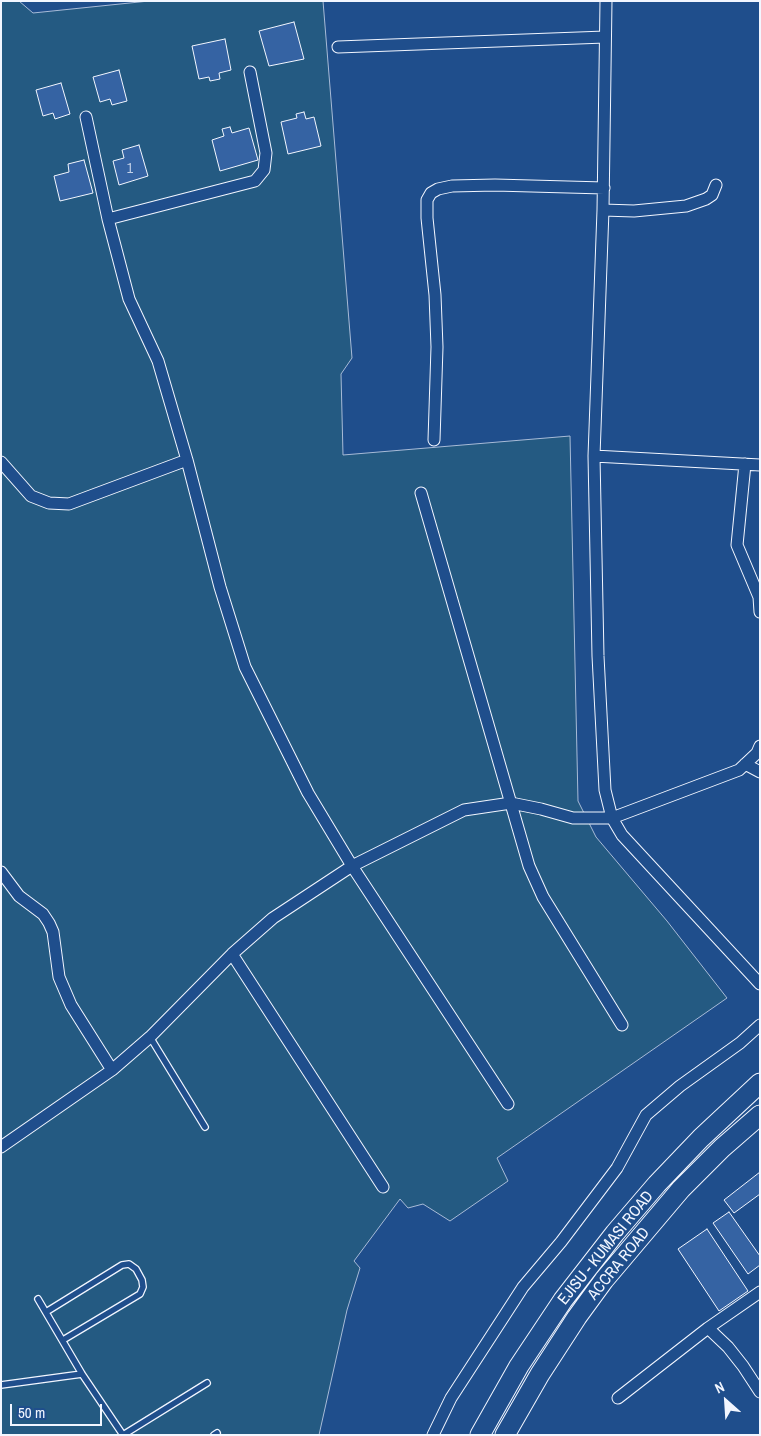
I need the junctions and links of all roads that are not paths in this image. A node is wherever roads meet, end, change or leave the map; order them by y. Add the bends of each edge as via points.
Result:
1 (606, 1) edge
2 (605, 37) junction
3 (338, 46) dead end
4 (250, 72) dead end
5 (86, 117) dead end
6 (716, 186) dead end
7 (604, 188) junction
8 (604, 210) junction
9 (108, 219) junction
10 (434, 440) dead end
11 (594, 456) junction
12 (187, 460) junction
13 (1, 462) edge
14 (745, 464) junction
15 (760, 465) edge
16 (422, 493) dead end
17 (760, 591) edge
18 (759, 597) edge
19 (760, 612) edge
20 (760, 746) edge
21 (745, 764) junction
22 (760, 772) edge
23 (511, 804) junction
24 (612, 818) junction
25 (352, 866) junction
26 (1, 872) edge
27 (232, 954) junction
28 (760, 984) edge
29 (622, 1025) dead end
30 (760, 1025) edge
31 (150, 1037) junction
32 (112, 1070) junction
33 (760, 1083) edge
34 (508, 1104) dead end
35 (760, 1115) edge
36 (205, 1127) dead end
37 (1, 1147) edge
38 (383, 1187) dead end
39 (760, 1292) edge
40 (38, 1299) dead end
41 (46, 1312) junction
42 (708, 1328) junction
43 (63, 1340) junction
44 (82, 1374) junction
45 (207, 1383) dead end
46 (1, 1385) edge
47 (760, 1392) edge
48 (618, 1398) dead end
49 (123, 1435) edge
50 (433, 1435) edge
51 (480, 1435) edge
52 (505, 1435) edge

1 - 2 street
2 - 3 street
2 - 7 street
4 - 9 street via 266,153 264,170 255,181
5 - 9 street
6 - 8 street via 706,199 686,206
7 - 8 street
7 - 10 street via 486,185 452,186 431,193 427,200 427,218 436,312
8 - 11 street
9 - 12 street via 129,299 158,361
11 - 14 street
11 - 24 street via 598,656 605,790
12 - 13 street via 69,504 49,503 31,496
12 - 25 street via 245,667 308,793
14 - 15 street
14 - 18 street via 737,545
16 - 23 street
17 - 18 street
18 - 19 street
20 - 21 street
21 - 22 street
21 - 24 street via 739,770
23 - 24 street via 573,818
23 - 25 street via 464,810
23 - 29 street via 529,866 544,897
24 - 28 street via 622,835
25 - 27 street via 273,918
25 - 34 street
26 - 32 street via 19,896 43,914 49,923 59,977 70,1005
27 - 31 street
27 - 38 street
30 - 50 street via 646,1115 617,1168 523,1287 451,1398
31 - 32 street
31 - 36 lane
32 - 37 street
33 - 51 highway, EJISU - KUMASI ROAD via 688,1151 615,1233 557,1308
35 - 52 highway, ACCRA ROAD via 681,1189 604,1280 540,1374
39 - 42 street
40 - 41 lane
41 - 43 lane
41 - 43 lane via 122,1265 129,1264 136,1269 142,1280 140,1294
42 - 47 street via 728,1347
42 - 48 street
43 - 44 lane
44 - 46 lane
44 - 49 lane
45 - 49 lane

